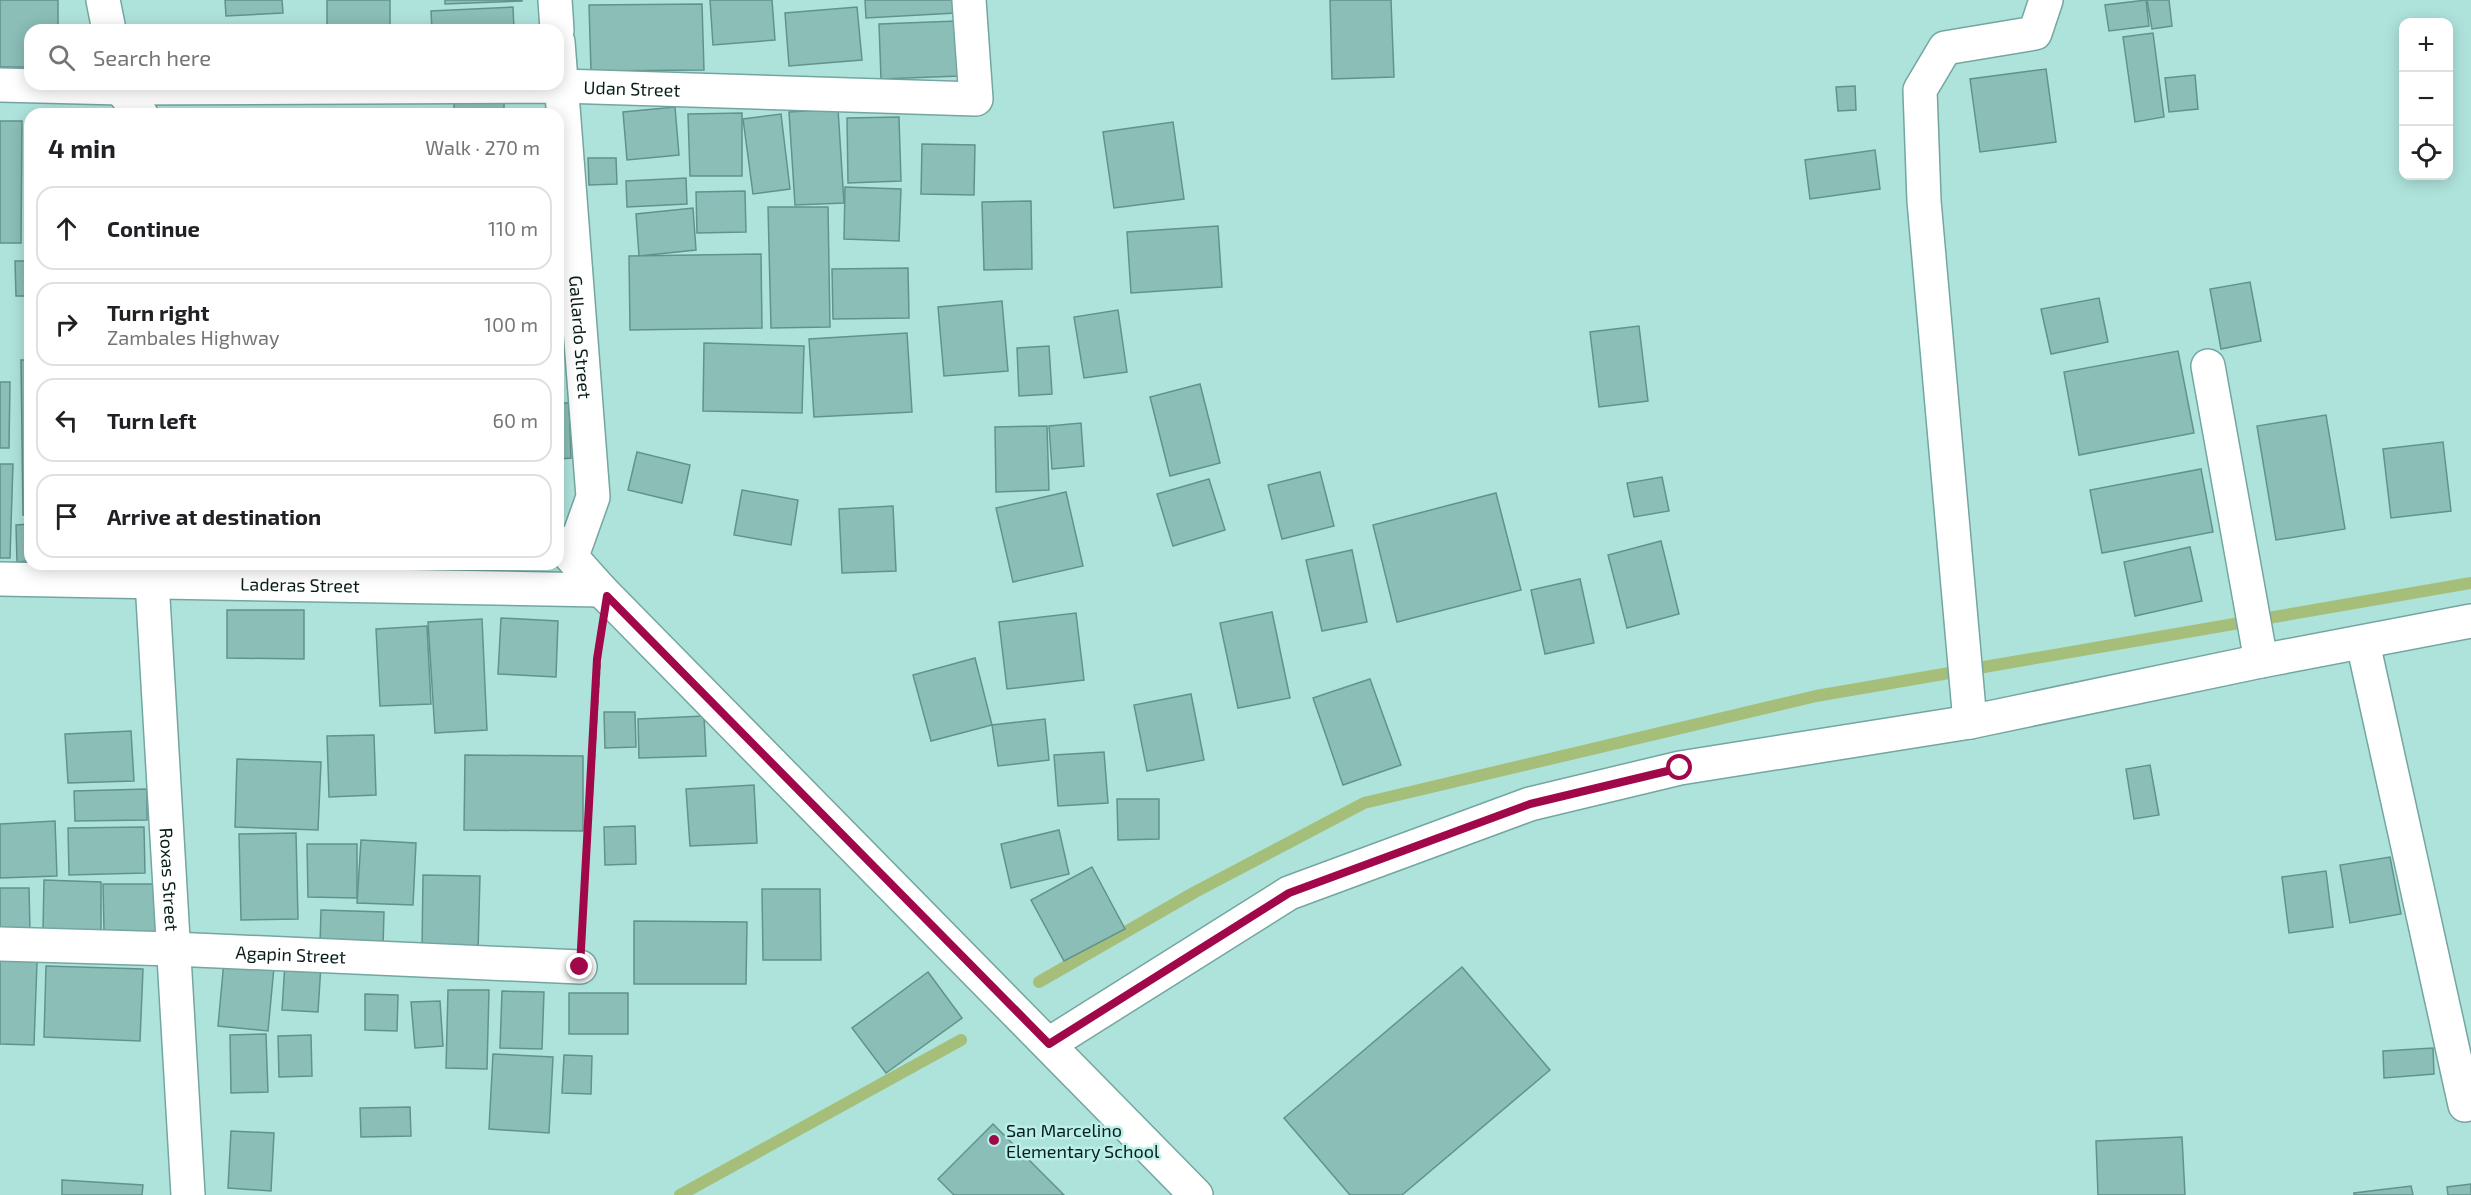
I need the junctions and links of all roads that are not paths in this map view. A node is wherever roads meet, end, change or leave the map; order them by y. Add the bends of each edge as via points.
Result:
1 (103, 0) edge
2 (555, 0) edge
3 (969, 0) edge
4 (2046, 0) edge
5 (108, 24) edge
6 (557, 24) edge
7 (0, 85) edge
8 (564, 86) edge
9 (24, 87) edge
10 (60, 90) edge
11 (365, 90) edge
12 (561, 90) edge
13 (120, 95) edge
14 (134, 108) edge
15 (563, 108) edge
16 (564, 123) edge
17 (2208, 366) dead end
18 (565, 549) edge
19 (152, 574) edge
20 (0, 579) edge
21 (604, 593) junction
22 (2471, 621) edge
23 (2362, 643) junction
24 (2259, 648) junction
25 (1969, 711) junction
26 (0, 944) edge
27 (173, 949) junction
28 (580, 967) road end
29 (1049, 1044) junction
30 (2465, 1105) dead end
31 (188, 1195) edge
32 (1196, 1195) edge

1 - 5 street
2 - 6 street
3 - 8 street, Udan Street via 976,99
4 - 25 street via 2035,33 1945,48 1920,90 1924,201
7 - 9 street, Udan Street
10 - 13 street, Udan Street
11 - 13 street, Udan Street
12 - 15 street, Gallardo Street
13 - 14 street
16 - 18 street, Gallardo Street via 594,497
17 - 24 street
18 - 21 street
19 - 20 street, Laderas Street
19 - 21 street, Laderas Street
19 - 27 street, Roxas Street
21 - 29 street
22 - 23 street
23 - 24 street
23 - 30 street
24 - 25 street
25 - 29 street via 1680,768 1530,804 1289,893
26 - 27 street, Agapin Street
27 - 28 street, Agapin Street
27 - 31 street, Roxas Street
29 - 32 street

